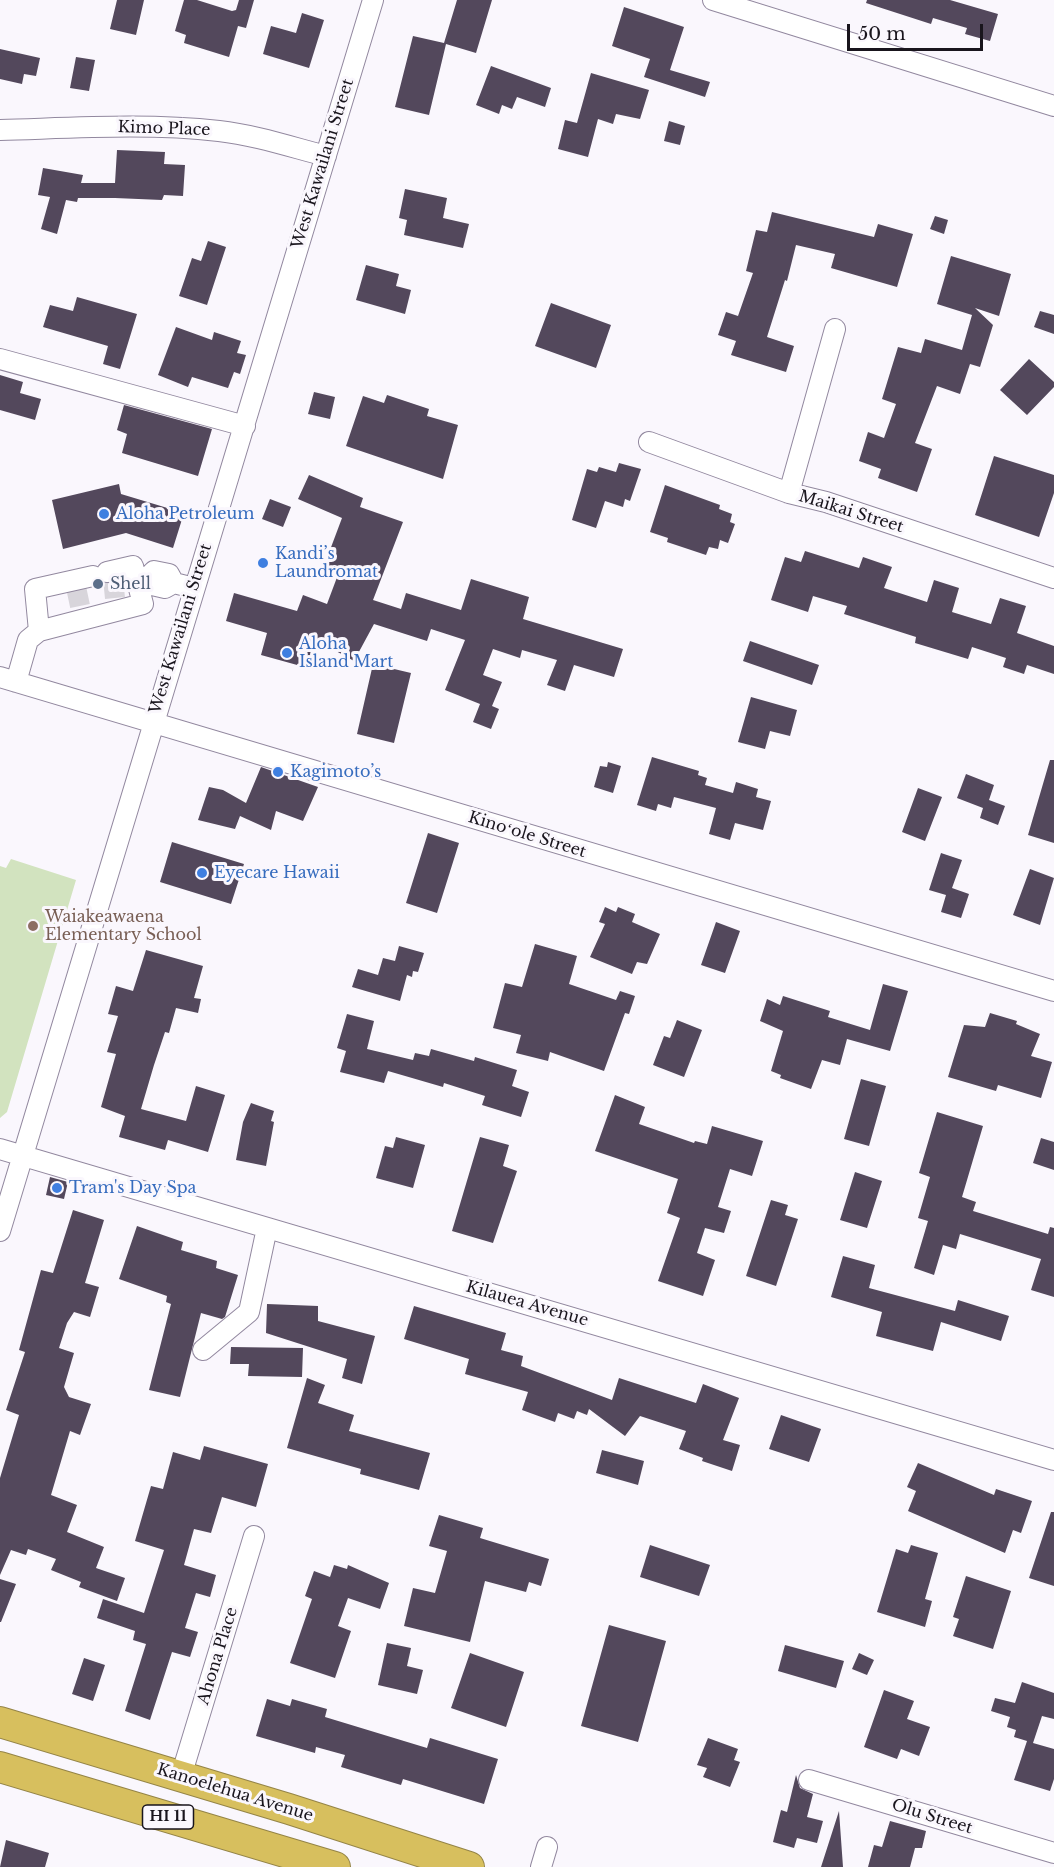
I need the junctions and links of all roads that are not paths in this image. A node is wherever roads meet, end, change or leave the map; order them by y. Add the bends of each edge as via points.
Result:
1 (373, 0) edge
2 (712, 0) edge
3 (1054, 106) edge
4 (0, 130) edge
5 (326, 156) junction
6 (835, 329) dead end
7 (0, 359) edge
8 (245, 426) junction
9 (649, 442) dead end
10 (789, 493) junction
11 (142, 579) junction
12 (1054, 579) edge
13 (194, 588) junction
14 (39, 632) junction
15 (8, 679) edge
16 (152, 724) junction
17 (1054, 991) edge
18 (0, 1149) edge
19 (23, 1156) junction
20 (267, 1228) junction
21 (0, 1231) edge
22 (203, 1350) dead end
23 (1054, 1460) edge
24 (254, 1536) dead end
25 (0, 1722) edge
26 (0, 1767) edge
27 (181, 1776) junction
28 (810, 1780) dead end
29 (547, 1847) dead end
30 (1054, 1854) edge
31 (335, 1867) edge
32 (469, 1867) edge
33 (541, 1867) edge

1 - 5 street, West Kawailani Street
2 - 3 street
4 - 5 street, Kimo Place via 127,127 221,131
5 - 8 street, West Kawailani Street
6 - 10 street
7 - 8 street
8 - 13 street, West Kawailani Street
9 - 10 street, Maikai Street
10 - 12 street, Maikai Street
11 - 13 street via 154,571 169,574 174,583
11 - 14 street via 143,604 116,604 82,612
11 - 14 street via 133,566 35,589
13 - 16 street, West Kawailani Street
14 - 15 street via 28,640
15 - 16 street, Kinoʻole Street
16 - 17 street, Kinoʻole Street
16 - 19 street, West Kawailani Street
18 - 19 street, Kilauea Avenue
19 - 20 street, Kilauea Avenue
19 - 21 street, West Kawailani Street
20 - 22 street via 249,1312
20 - 23 street, Kilauea Avenue
24 - 27 street, Ahona Place
25 - 27 highway, Kanoelehua Avenue / HI 11
26 - 31 highway, HI 11
27 - 32 highway, Kanoelehua Avenue / HI 11
28 - 30 street, Olu Street
29 - 33 street

